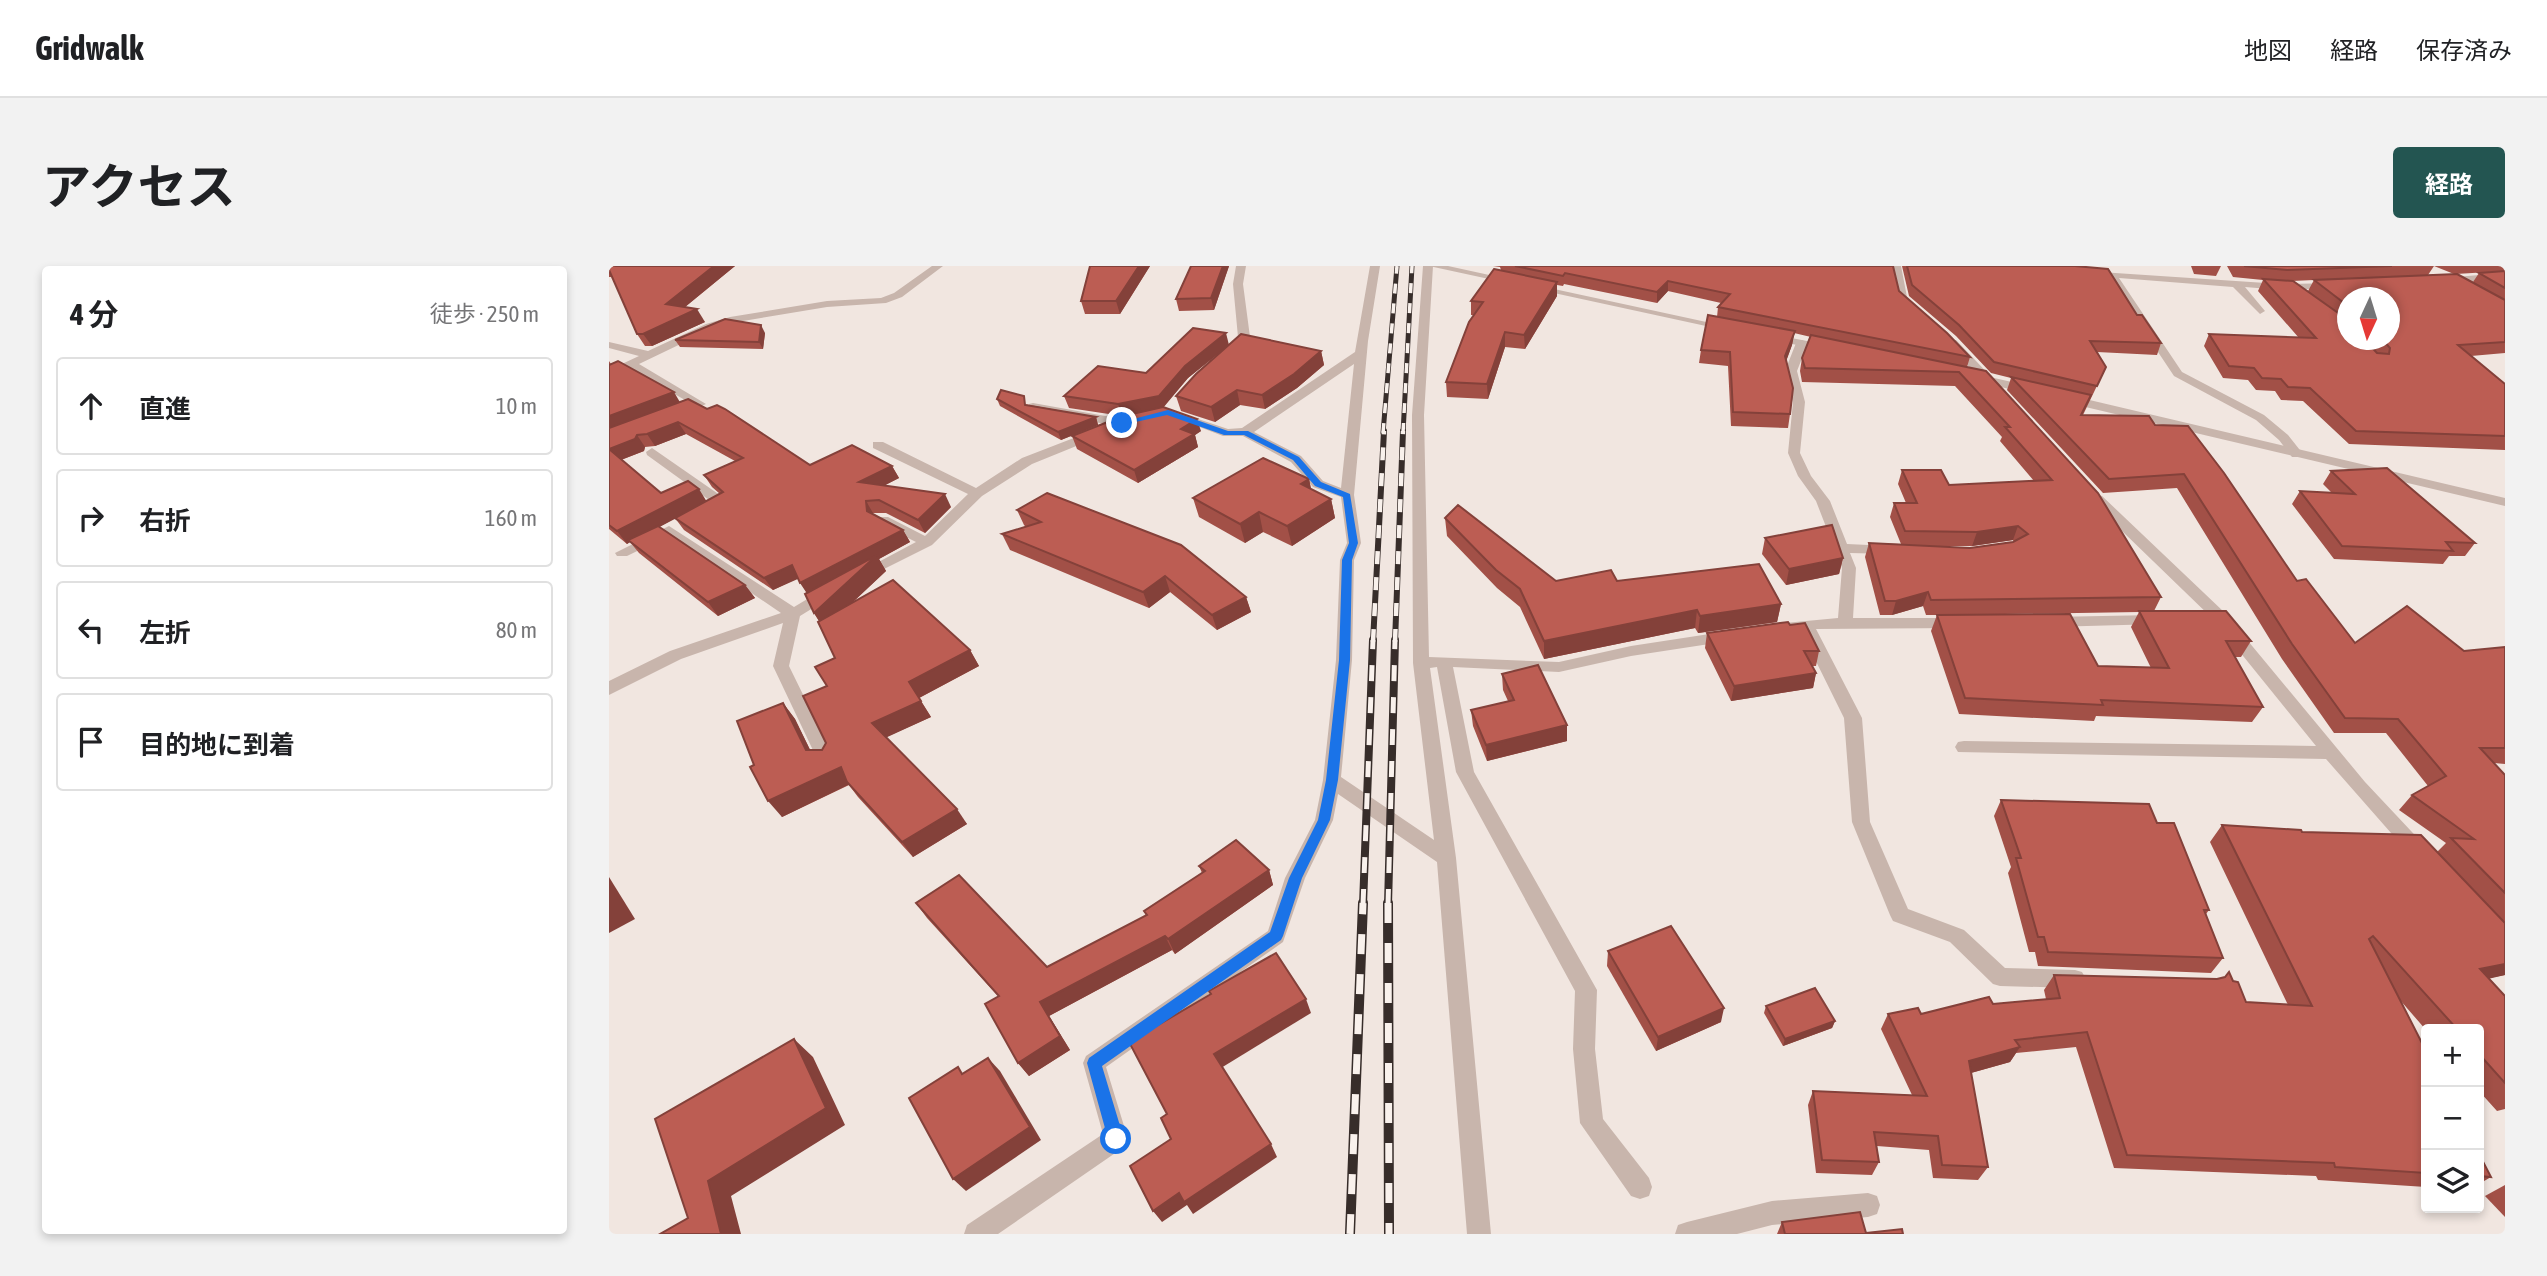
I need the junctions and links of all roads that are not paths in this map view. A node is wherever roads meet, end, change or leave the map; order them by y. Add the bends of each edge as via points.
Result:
1 (938, 266) edge
2 (1241, 266) edge
3 (1374, 266) edge
4 (1427, 266) edge
5 (1896, 266) edge
6 (1443, 267) edge
7 (2218, 267) edge
8 (2073, 271) edge
9 (2111, 274) junction
10 (2430, 276) edge
11 (2505, 276) edge
12 (2452, 280) junction
13 (2232, 284) junction
14 (2341, 285) edge
15 (2290, 286) junction
16 (2473, 293) edge
17 (2310, 301) edge
18 (2260, 311) dead end
19 (1921, 315) edge
20 (1749, 332) edge
21 (1940, 332) edge
22 (1762, 335) edge
23 (1803, 343) junction
24 (609, 345) edge
25 (1842, 351) edge
26 (1362, 354) junction
27 (650, 355) junction
28 (1223, 359) edge
29 (631, 364) junction
30 (609, 374) edge
31 (1962, 375) edge
32 (1987, 379) junction
33 (2041, 392) edge
34 (2054, 396) edge
35 (2004, 399) edge
36 (1177, 403) edge
37 (1033, 407) edge
38 (661, 418) edge
39 (1245, 432) junction
40 (878, 445) dead end
41 (652, 452) dead end
42 (2297, 454) junction
43 (2085, 486) edge
44 (977, 493) junction
45 (1347, 495) junction
46 (2505, 502) edge
47 (701, 514) edge
48 (880, 518) edge
49 (927, 542) junction
50 (1841, 548) junction
51 (1908, 551) edge
52 (622, 554) dead end
53 (793, 614) junction
54 (2219, 616) junction
55 (2196, 617) edge
56 (2172, 619) edge
57 (1977, 622) edge
58 (2031, 622) edge
59 (1845, 623) junction
60 (1806, 625) junction
61 (1766, 631) edge
62 (1739, 635) edge
63 (1444, 661) junction
64 (1421, 663) junction
65 (609, 689) edge
66 (1964, 747) dead end
67 (2332, 753) junction
68 (826, 760) edge
69 (1332, 780) junction
70 (1446, 858) junction
71 (2430, 863) edge
72 (2095, 980) edge
73 (1640, 1187) dead end
74 (1868, 1205) dead end
75 (976, 1234) edge
76 (1479, 1234) edge
77 (1687, 1234) edge

1 - 27 street via 882,301 827,304 730,320
2 - 28 street via 1238,285 1244,337
3 - 26 street
4 - 64 street via 1418,415
5 - 19 street via 1902,298
6 - 20 street
7 - 13 street
8 - 9 street
9 - 13 street
9 - 42 street via 2178,374 2265,421
10 - 12 street
11 - 12 street
12 - 16 street
13 - 15 street
13 - 18 street
14 - 15 street
15 - 17 street
21 - 32 street
22 - 23 street
23 - 25 street
23 - 50 street via 1791,370 1799,402 1794,453 1823,501
24 - 27 street
26 - 39 street
26 - 45 street
27 - 29 street
29 - 30 street
29 - 38 street via 700,404
31 - 32 street
32 - 33 street
32 - 35 street
34 - 42 street
36 - 39 street via 1168,413 1227,433
37 - 44 street via 1128,422 1027,461
39 - 45 street via 1296,458 1318,484
40 - 44 street
41 - 47 street via 722,503
42 - 46 street
43 - 54 street
44 - 49 street
45 - 69 street via 1354,543 1347,560 1344,660
48 - 49 street
49 - 53 street
50 - 51 street
50 - 59 street via 1849,568
52 - 53 street via 675,527
53 - 65 street via 686,649
53 - 68 street via 781,666
54 - 55 street
54 - 67 street
56 - 58 street
57 - 59 street
59 - 60 street
60 - 61 street
60 - 72 street via 1853,719 1861,822 1900,915 1957,936 2000,977
62 - 63 street via 1559,667
63 - 64 street
63 - 73 street via 1465,772 1586,990 1584,1049 1592,1123
64 - 70 street
66 - 67 street
67 - 71 street
69 - 70 street
69 - 75 street via 1324,820 1295,878 1276,936 1094,1063 1116,1139
70 - 76 street
74 - 77 street via 1772,1213

